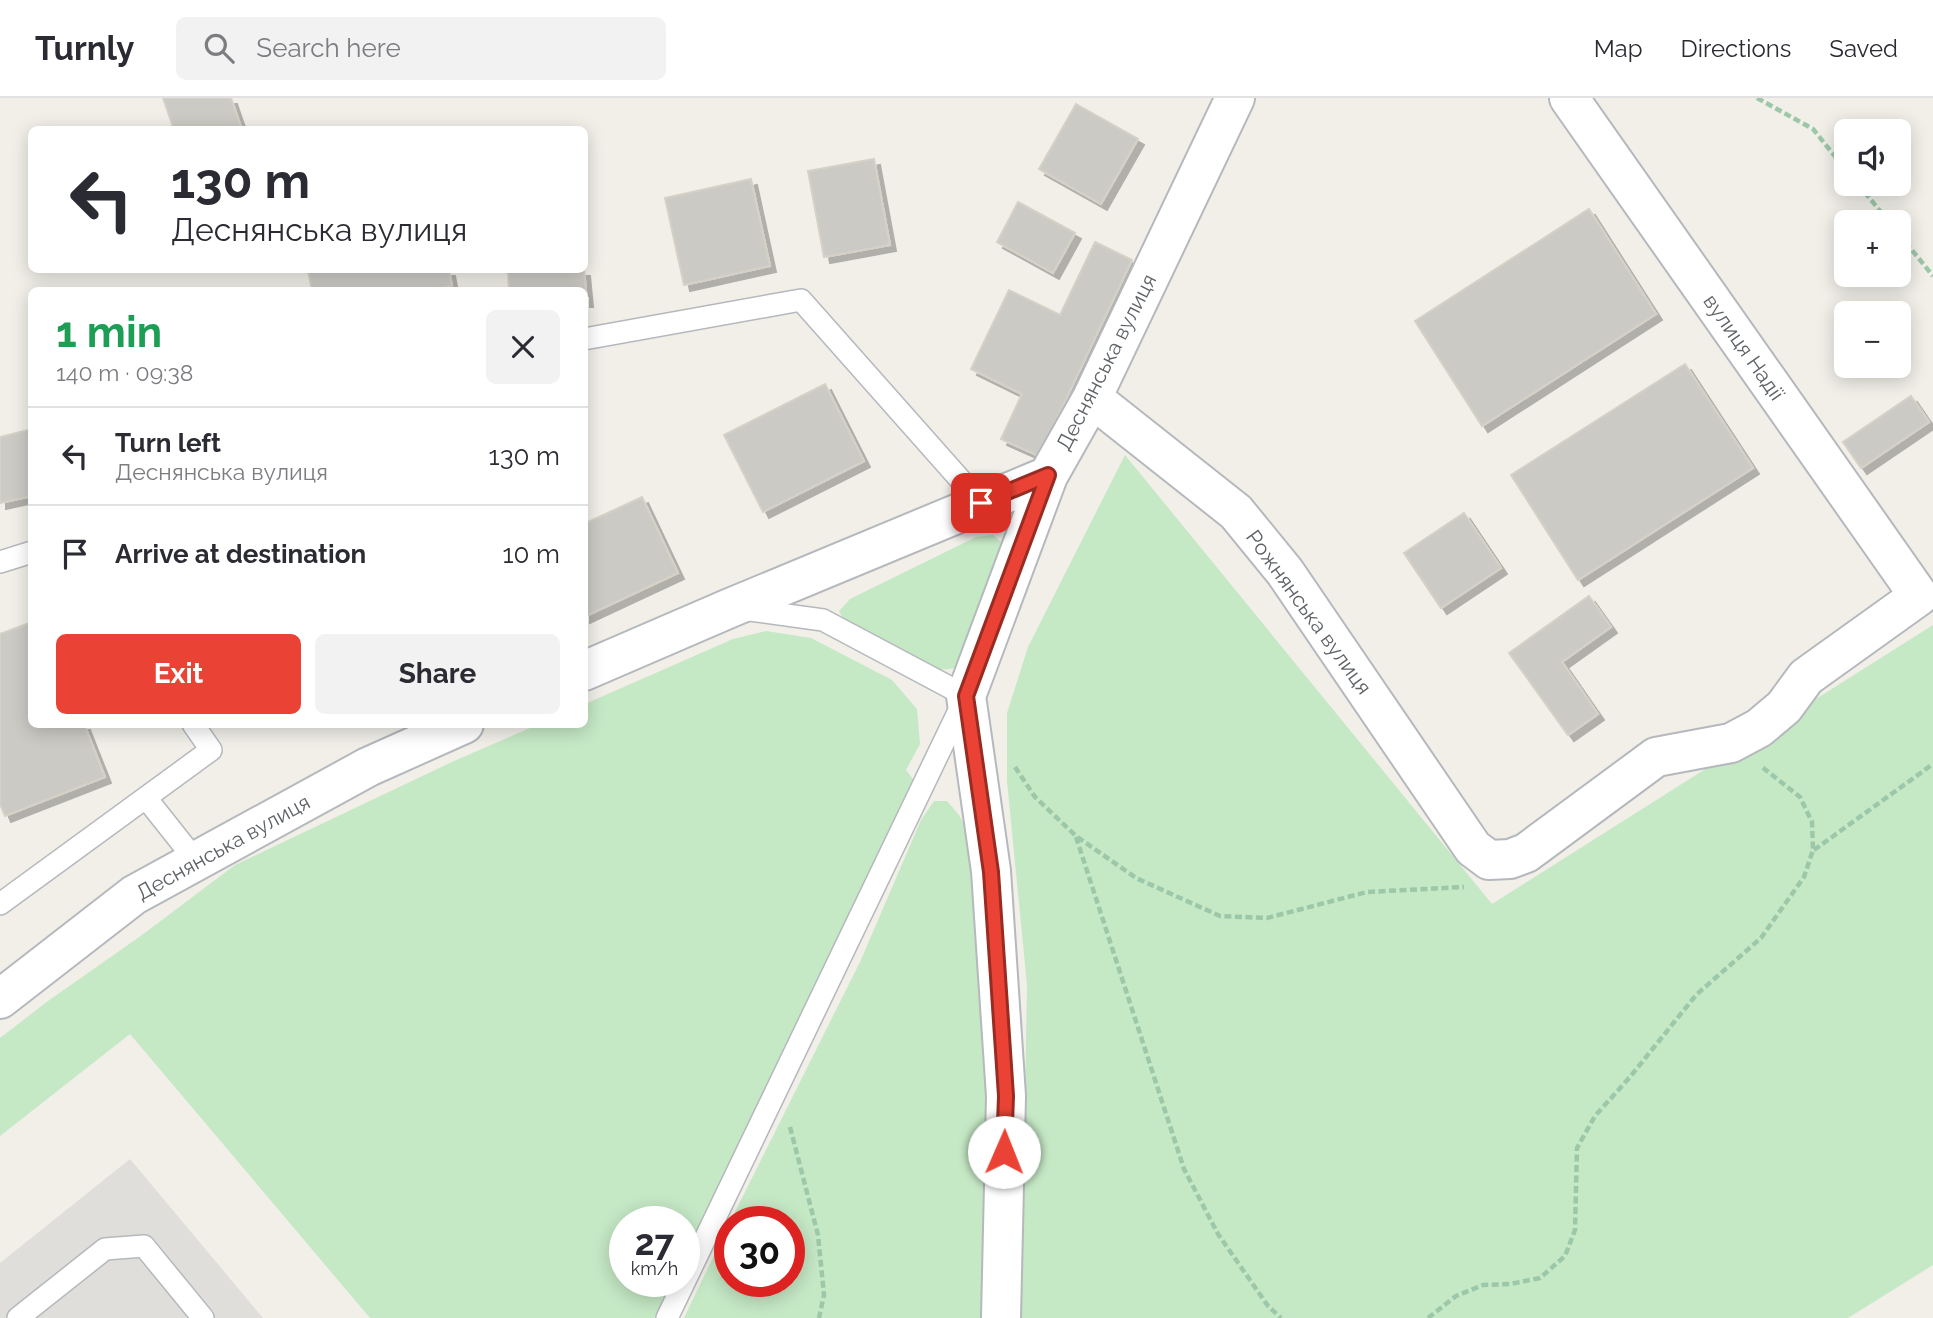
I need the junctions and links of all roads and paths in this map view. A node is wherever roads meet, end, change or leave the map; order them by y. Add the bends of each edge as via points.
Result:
1 (1236, 98) edge
2 (1569, 98) edge
3 (1757, 98) edge
4 (1834, 155) edge
5 (1868, 196) edge
6 (1879, 210) edge
7 (1911, 249) edge
8 (1933, 276) edge
9 (588, 337) edge
10 (1092, 398) junction
11 (1048, 475) junction
12 (981, 503) junction
13 (28, 553) edge
14 (0, 562) edge
15 (730, 608) junction
16 (588, 669) edge
17 (966, 696) junction
18 (196, 728) edge
19 (455, 728) edge
20 (1731, 743) junction
21 (1012, 763) dead end
22 (1933, 764) edge
23 (146, 798) junction
24 (1076, 836) junction
25 (1813, 850) junction
26 (196, 861) junction
27 (1482, 873) junction
28 (0, 904) edge
29 (0, 999) edge
30 (779, 1085) junction
31 (19, 1318) edge
32 (203, 1318) edge
33 (667, 1318) edge
34 (819, 1318) edge
35 (1001, 1318) edge
36 (1281, 1318) edge
37 (1428, 1318) edge

1 - 10 street, Деснянська вулиця
2 - 20 street, вулиця Надії via 1919,596 1806,677 1784,707
3 - 4 path via 1813,129
5 - 6 path
7 - 8 path
9 - 12 lane via 801,300
10 - 11 street, Деснянська вулиця
10 - 27 street, Рожнянська вулиця via 1236,512 1285,572 1473,848
11 - 12 street, Деснянська вулиця
11 - 17 street
12 - 15 street, Деснянська вулиця
13 - 14 lane
15 - 16 street, Деснянська вулиця
15 - 17 lane via 823,620
17 - 30 lane
17 - 35 street via 991,872 1006,1096
18 - 23 lane via 211,750
19 - 26 street, Деснянська вулиця via 368,767
20 - 25 path via 1800,797 1812,822
20 - 27 street via 1656,757 1526,853
21 - 24 path via 1035,797
22 - 25 path
23 - 26 lane
23 - 28 lane
24 - 27 path via 1136,878 1220,916 1267,918 1367,892
24 - 36 path via 1184,1169 1219,1234
25 - 37 path via 1804,877 1761,938 1696,995 1595,1115 1577,1148 1575,1230 1565,1256 1540,1278 1483,1285 1456,1296
26 - 29 street, Деснянська вулиця via 134,895
30 - 33 lane
30 - 34 path via 818,1236 824,1296
31 - 32 lane via 104,1249 144,1246

